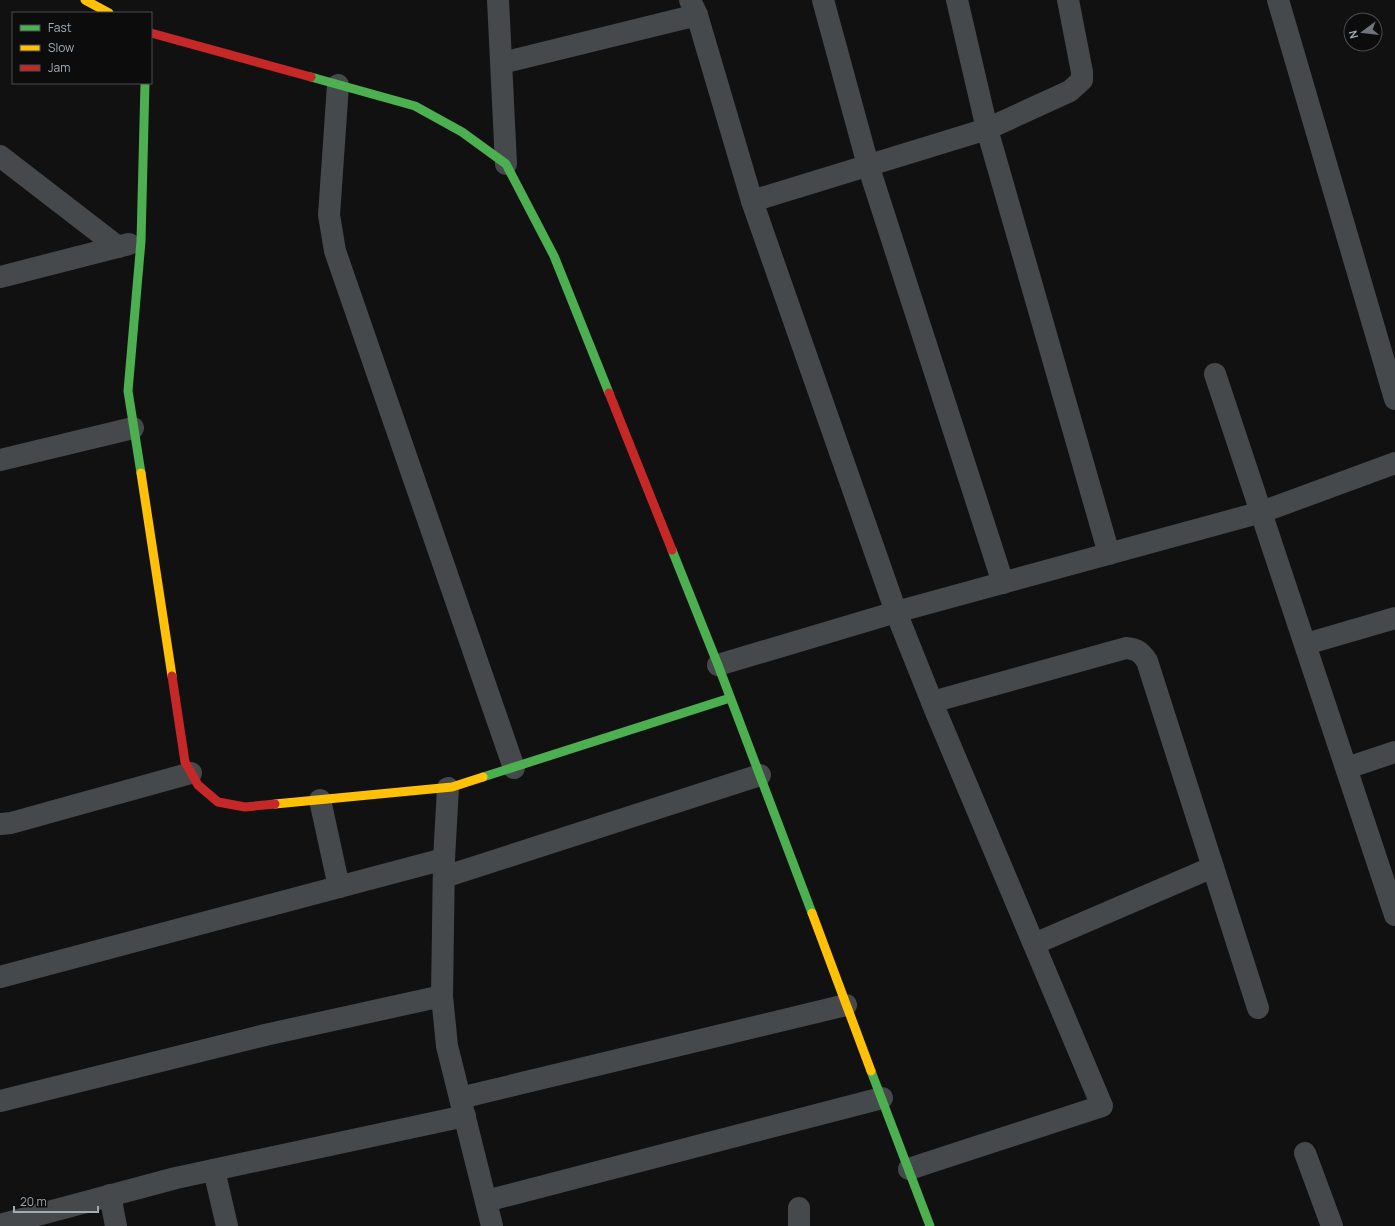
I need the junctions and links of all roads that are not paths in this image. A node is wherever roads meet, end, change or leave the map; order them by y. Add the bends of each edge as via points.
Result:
1 (85, 0) edge
2 (498, 0) edge
3 (824, 0) edge
4 (957, 0) edge
5 (1068, 0) edge
6 (1278, 0) edge
7 (694, 8) edge
8 (107, 12) edge
9 (152, 33) edge
10 (502, 63) junction
11 (145, 84) edge
12 (338, 85) junction
13 (987, 129) junction
14 (0, 156) edge
15 (506, 164) junction
16 (868, 166) junction
17 (752, 201) junction
18 (141, 241) junction
19 (118, 247) junction
20 (0, 277) edge
21 (1215, 374) dead end
22 (1395, 399) edge
23 (133, 428) junction
24 (0, 460) edge
25 (1395, 463) edge
26 (1262, 512) junction
27 (1109, 554) junction
28 (1003, 583) junction
29 (896, 612) junction
30 (1395, 618) edge
31 (1306, 644) junction
32 (718, 665) junction
33 (730, 698) junction
34 (932, 702) junction
35 (1395, 752) edge
36 (514, 768) junction
37 (1347, 768) junction
38 (191, 773) junction
39 (760, 775) junction
40 (448, 788) junction
41 (320, 800) junction
42 (0, 824) edge
43 (1213, 867) junction
44 (444, 868) junction
45 (339, 887) junction
46 (1391, 887) edge
47 (1395, 915) edge
48 (1034, 944) junction
49 (0, 978) edge
50 (442, 996) junction
51 (846, 1005) junction
52 (1258, 1008) dead end
53 (882, 1098) junction
54 (0, 1101) edge
55 (462, 1107) junction
56 (1305, 1153) dead end
57 (214, 1170) junction
58 (909, 1170) junction
59 (110, 1196) junction
60 (486, 1201) junction
61 (8, 1224) edge
62 (116, 1226) edge
63 (227, 1226) edge
64 (492, 1226) edge
65 (930, 1226) edge
66 (1332, 1226) edge

1 - 8 street
2 - 10 street
3 - 16 street
4 - 13 street
5 - 13 street via 1082,80 1070,91
6 - 22 street
7 - 10 street
7 - 17 street
9 - 12 street
10 - 15 street
11 - 18 street
12 - 15 street via 415,106 462,132
12 - 36 street via 329,215 335,251
13 - 16 street
13 - 27 street
14 - 19 street
15 - 32 street via 554,256
16 - 17 street
16 - 28 street
17 - 29 street
18 - 19 street
18 - 23 street via 128,392
19 - 20 street
21 - 26 street
23 - 24 street
23 - 38 street via 185,762
25 - 26 street
26 - 27 street
26 - 31 street
27 - 28 street
28 - 29 street
29 - 32 street
29 - 34 street
30 - 31 street
31 - 37 street
32 - 33 street
33 - 36 street
33 - 39 street
34 - 43 street via 1126,648 1141,652 1147,661
34 - 48 street
35 - 37 street
36 - 40 street
37 - 46 street
38 - 41 street via 198,786 218,802 245,807
38 - 42 street
39 - 44 street
39 - 51 street
40 - 41 street
40 - 44 street
41 - 45 street
43 - 48 street
43 - 52 street
44 - 45 street
44 - 50 street
45 - 49 street
46 - 47 street
48 - 58 street via 1102,1106
50 - 54 street via 265,1035
50 - 55 street via 447,1046
51 - 53 street
51 - 55 street
53 - 58 street
53 - 60 street
55 - 57 street
55 - 60 street
56 - 66 street
57 - 59 street
57 - 63 street
58 - 65 street
59 - 61 street
59 - 62 street
60 - 64 street

